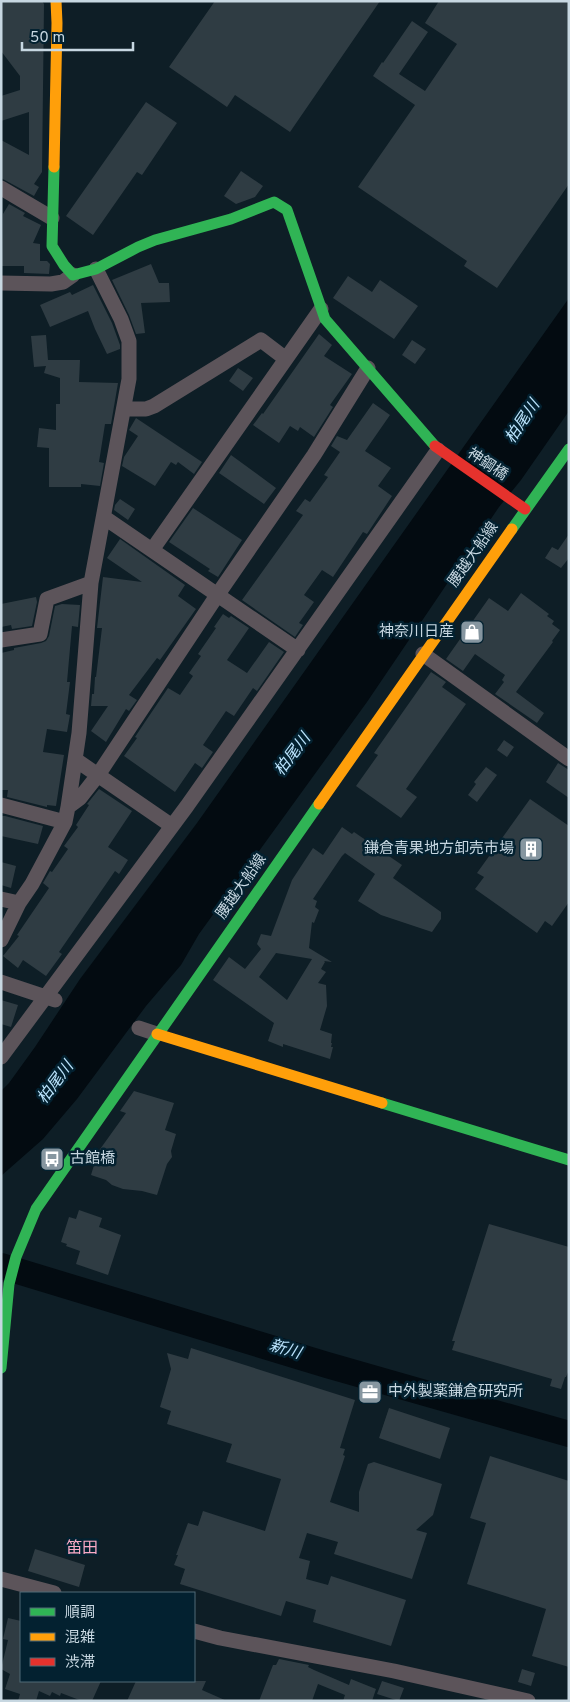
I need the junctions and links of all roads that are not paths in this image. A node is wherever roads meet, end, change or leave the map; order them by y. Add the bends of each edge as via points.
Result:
1 (56, 1) edge
2 (1, 188) edge
3 (52, 218) junction
4 (96, 269) junction
5 (74, 275) junction
6 (1, 283) edge
7 (321, 309) junction
8 (286, 359) junction
9 (368, 368) junction
10 (124, 409) junction
11 (569, 449) edge
12 (441, 452) junction
13 (525, 509) junction
14 (105, 518) junction
15 (152, 550) junction
16 (91, 582) junction
17 (218, 594) junction
18 (1, 640) edge
19 (298, 650) junction
20 (423, 654) junction
21 (569, 759) edge
22 (76, 760) junction
23 (98, 775) junction
24 (1, 805) edge
25 (68, 807) junction
26 (65, 822) junction
27 (172, 826) junction
28 (1, 899) edge
29 (19, 903) junction
30 (1, 940) edge
31 (1, 982) edge
32 (51, 998) junction
33 (139, 1028) dead end
34 (157, 1034) junction
35 (1, 1057) edge
36 (569, 1160) edge
37 (1, 1368) edge
38 (1, 1579) edge
39 (50, 1592) edge
40 (195, 1631) edge
41 (528, 1701) edge

1 - 3 street
2 - 3 street
3 - 5 street via 52,246
4 - 5 street, 神鋼橋
4 - 7 street, 神鋼橋 via 138,247 231,219 274,202 287,210
4 - 10 street via 129,341 129,379
5 - 6 street via 63,282 51,284
7 - 8 street
7 - 9 street, 神鋼橋 via 325,319
8 - 10 street via 260,340 154,406
8 - 15 street
9 - 12 street, 神鋼橋
9 - 17 street via 314,455
10 - 14 street
11 - 13 street, 腰越大船線
12 - 13 street, 神鋼橋
12 - 19 street
13 - 20 street, 腰越大船線
14 - 15 street
14 - 16 street
15 - 17 street
16 - 18 street via 47,599 40,634
16 - 22 street
17 - 19 street
17 - 23 street
19 - 27 street
20 - 21 street
20 - 34 street, 腰越大船線
22 - 23 street
22 - 25 street
23 - 25 street via 80,798
23 - 27 street
24 - 26 street
25 - 26 street
26 - 29 street
27 - 32 street
28 - 29 street
29 - 30 street
31 - 32 street
32 - 35 street
33 - 34 street
34 - 36 street
34 - 37 street, 腰越大船線 via 36,1209 16,1257 9,1284
38 - 39 street
40 - 41 street

